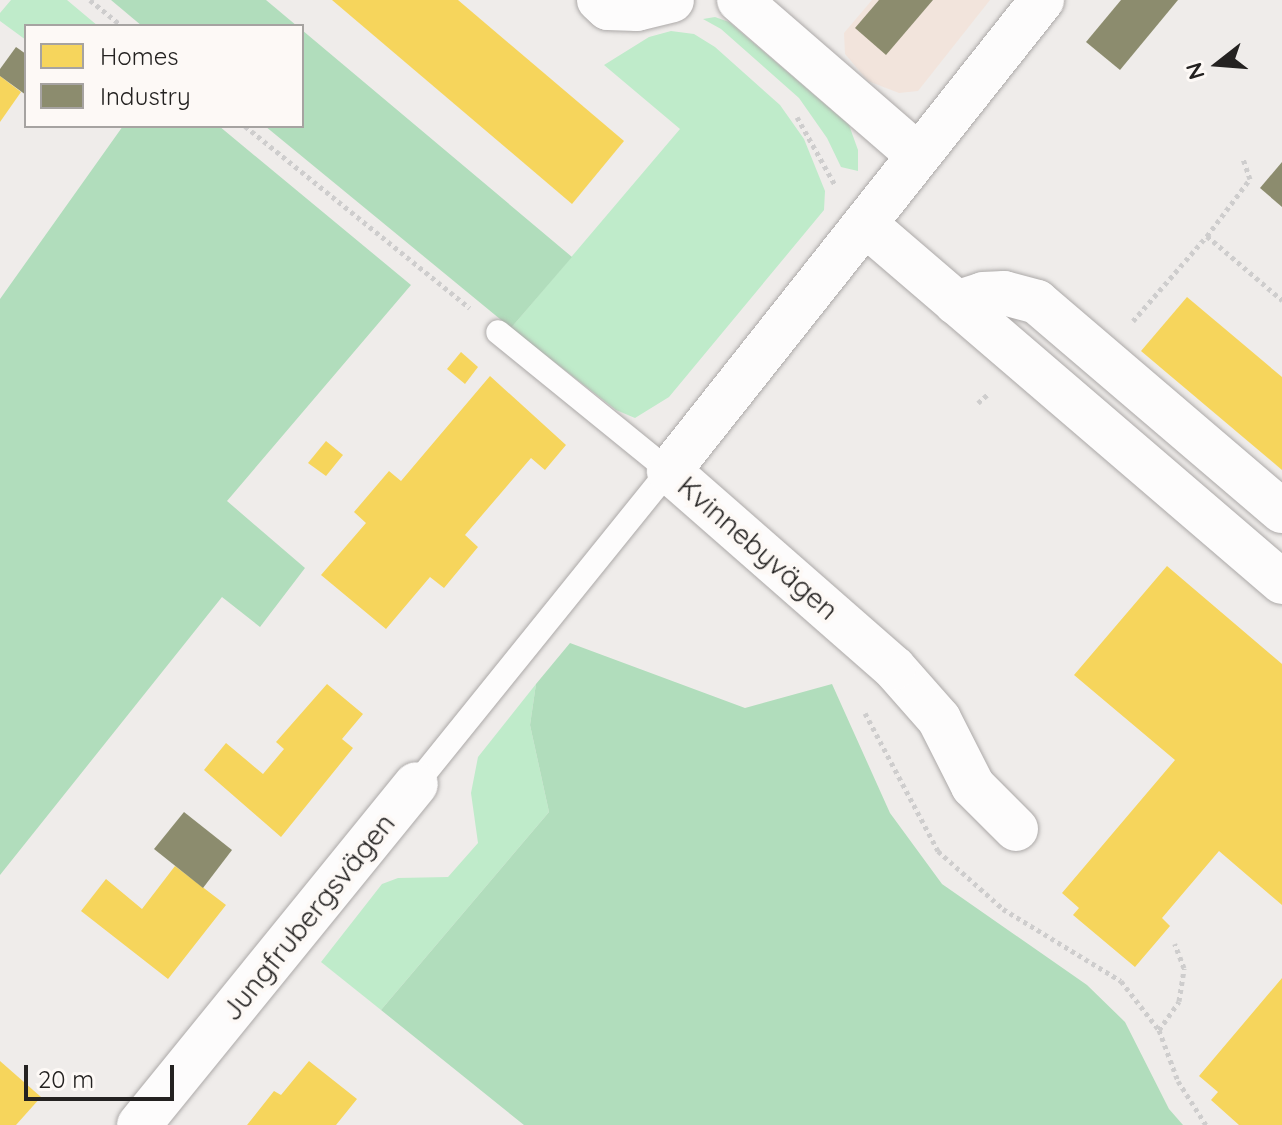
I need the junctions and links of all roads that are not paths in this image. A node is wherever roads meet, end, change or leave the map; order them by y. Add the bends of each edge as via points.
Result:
1 (599, 0) edge
2 (672, 0) edge
3 (739, 0) edge
4 (1042, 0) edge
5 (918, 155) junction
6 (866, 225) junction
7 (956, 303) junction
8 (498, 332) road end
9 (669, 471) junction
10 (1282, 511) edge
11 (1282, 582) edge
12 (416, 784) joint
13 (1016, 829) dead end
14 (139, 1125) edge

1 - 2 street via 608,8 637,9
3 - 5 street
4 - 5 street, Kvinnebyvägen
5 - 6 street, Kvinnebyvägen
6 - 7 street
6 - 9 street, Kvinnebyvägen
7 - 10 street via 1004,293 1037,302
7 - 11 street
8 - 9 lane
9 - 12 lane
9 - 13 street, Kvinnebyvägen via 894,668 939,719 973,786
12 - 14 street, Jungfrubergsvägen

